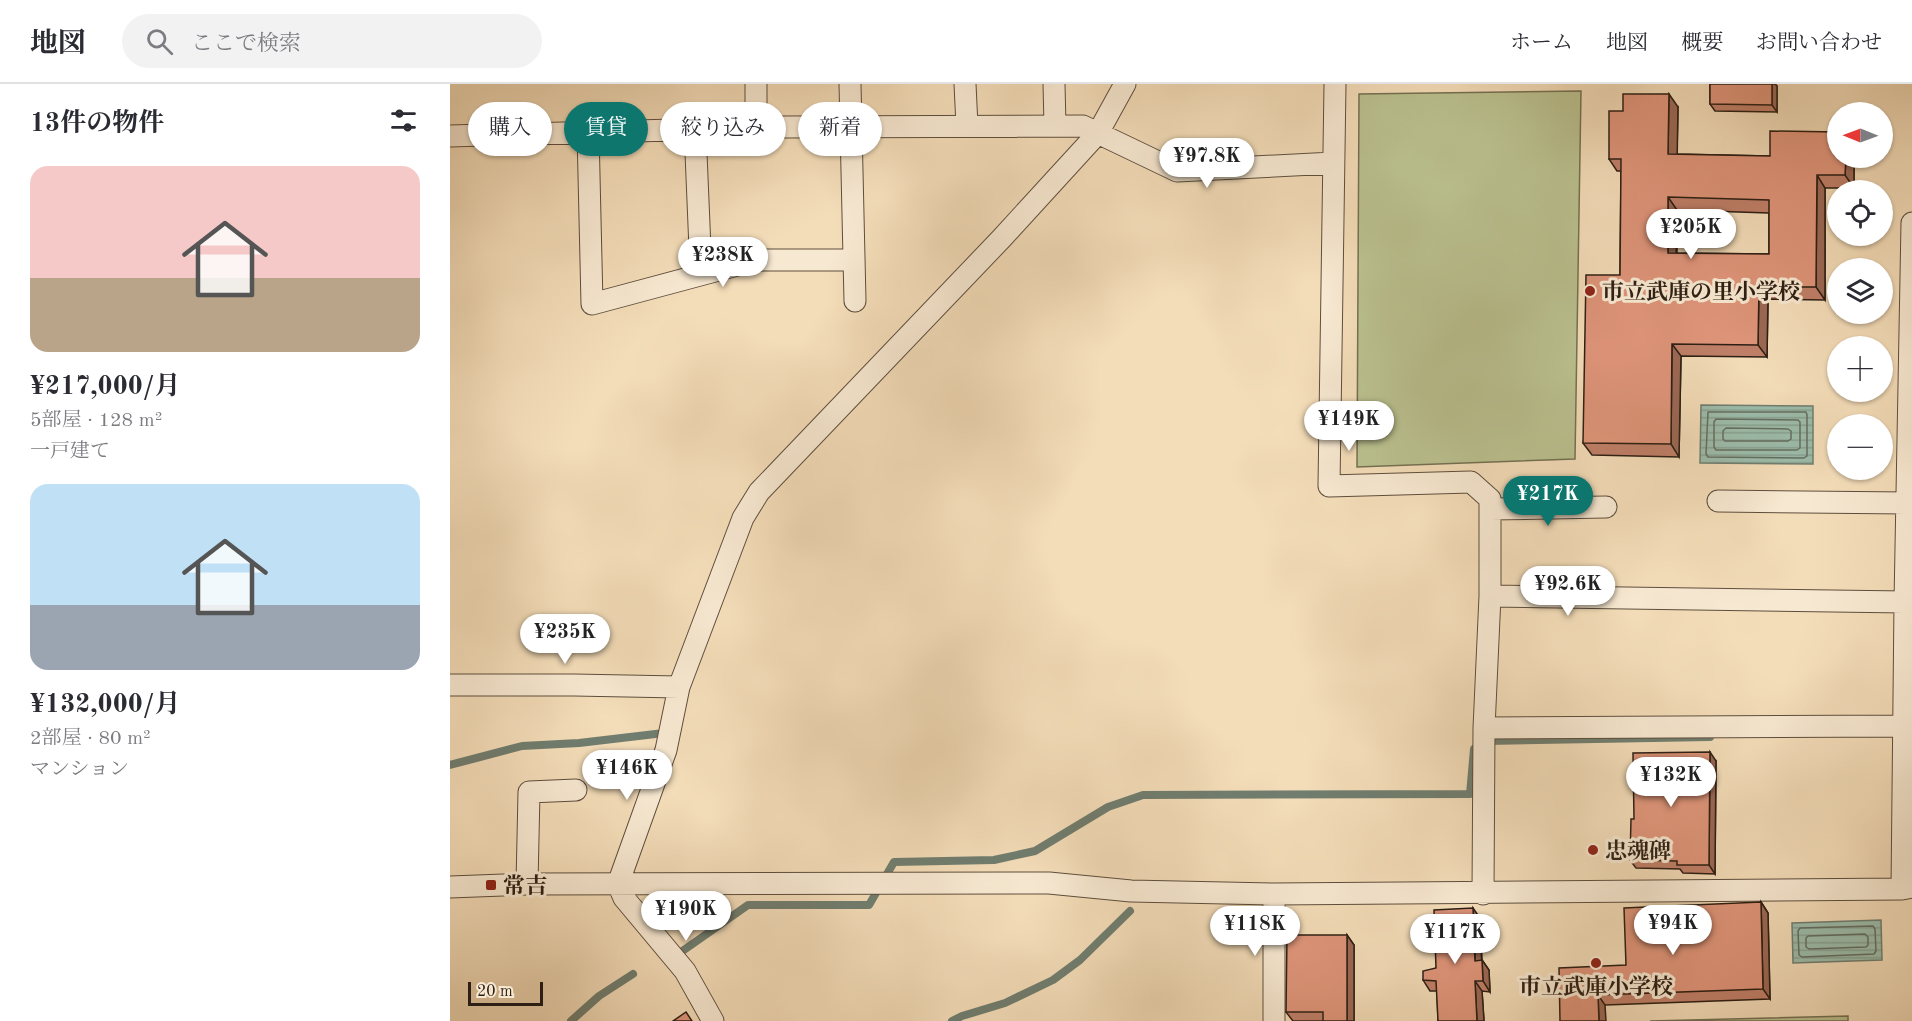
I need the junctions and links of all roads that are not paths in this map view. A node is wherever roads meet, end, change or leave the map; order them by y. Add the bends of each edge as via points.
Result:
1 (756, 84) edge
2 (850, 84) edge
3 (965, 84) edge
4 (1054, 84) edge
5 (1125, 84) edge
6 (1335, 84) edge
7 (756, 102) edge
8 (850, 102) edge
9 (967, 126) junction
10 (1055, 126) junction
11 (882, 127) edge
12 (564, 133) edge
13 (1098, 134) junction
14 (450, 136) edge
15 (588, 156) edge
16 (696, 156) edge
17 (852, 156) edge
18 (1333, 163) junction
19 (1912, 223) edge
20 (854, 260) junction
21 (701, 273) junction
22 (855, 302) dead end
23 (1718, 501) dead end
24 (1907, 503) junction
25 (1606, 507) dead end
26 (1490, 509) junction
27 (1907, 591) edge
28 (1490, 596) junction
29 (450, 685) edge
30 (680, 687) junction
31 (1903, 726) junction
32 (1484, 728) junction
33 (576, 790) dead end
34 (527, 884) junction
35 (618, 884) junction
36 (450, 887) edge
37 (1907, 888) edge
38 (1274, 894) junction
39 (1483, 894) junction
40 (713, 1021) edge
41 (1274, 1021) edge

1 - 7 street
2 - 8 street
3 - 9 street
4 - 10 street
5 - 13 street
6 - 18 street
9 - 10 street
9 - 11 street
10 - 13 street via 1083,126
12 - 14 street
13 - 18 street via 1177,171
13 - 30 street via 759,492 743,518
15 - 21 street via 591,304
16 - 21 street
17 - 20 street
18 - 26 street via 1329,486 1471,482 1490,499
19 - 24 street
20 - 21 street via 756,260
20 - 22 street
23 - 24 street
24 - 27 street
25 - 26 street
26 - 28 street
27 - 28 street
27 - 31 street
28 - 32 street
29 - 30 street
30 - 35 street via 666,750
31 - 32 street
31 - 37 street
32 - 39 street
33 - 34 street via 529,792
34 - 35 street
34 - 36 street
35 - 38 street via 1049,883 1131,891
35 - 40 street via 624,898 685,971
37 - 39 street
38 - 39 street
38 - 41 street

